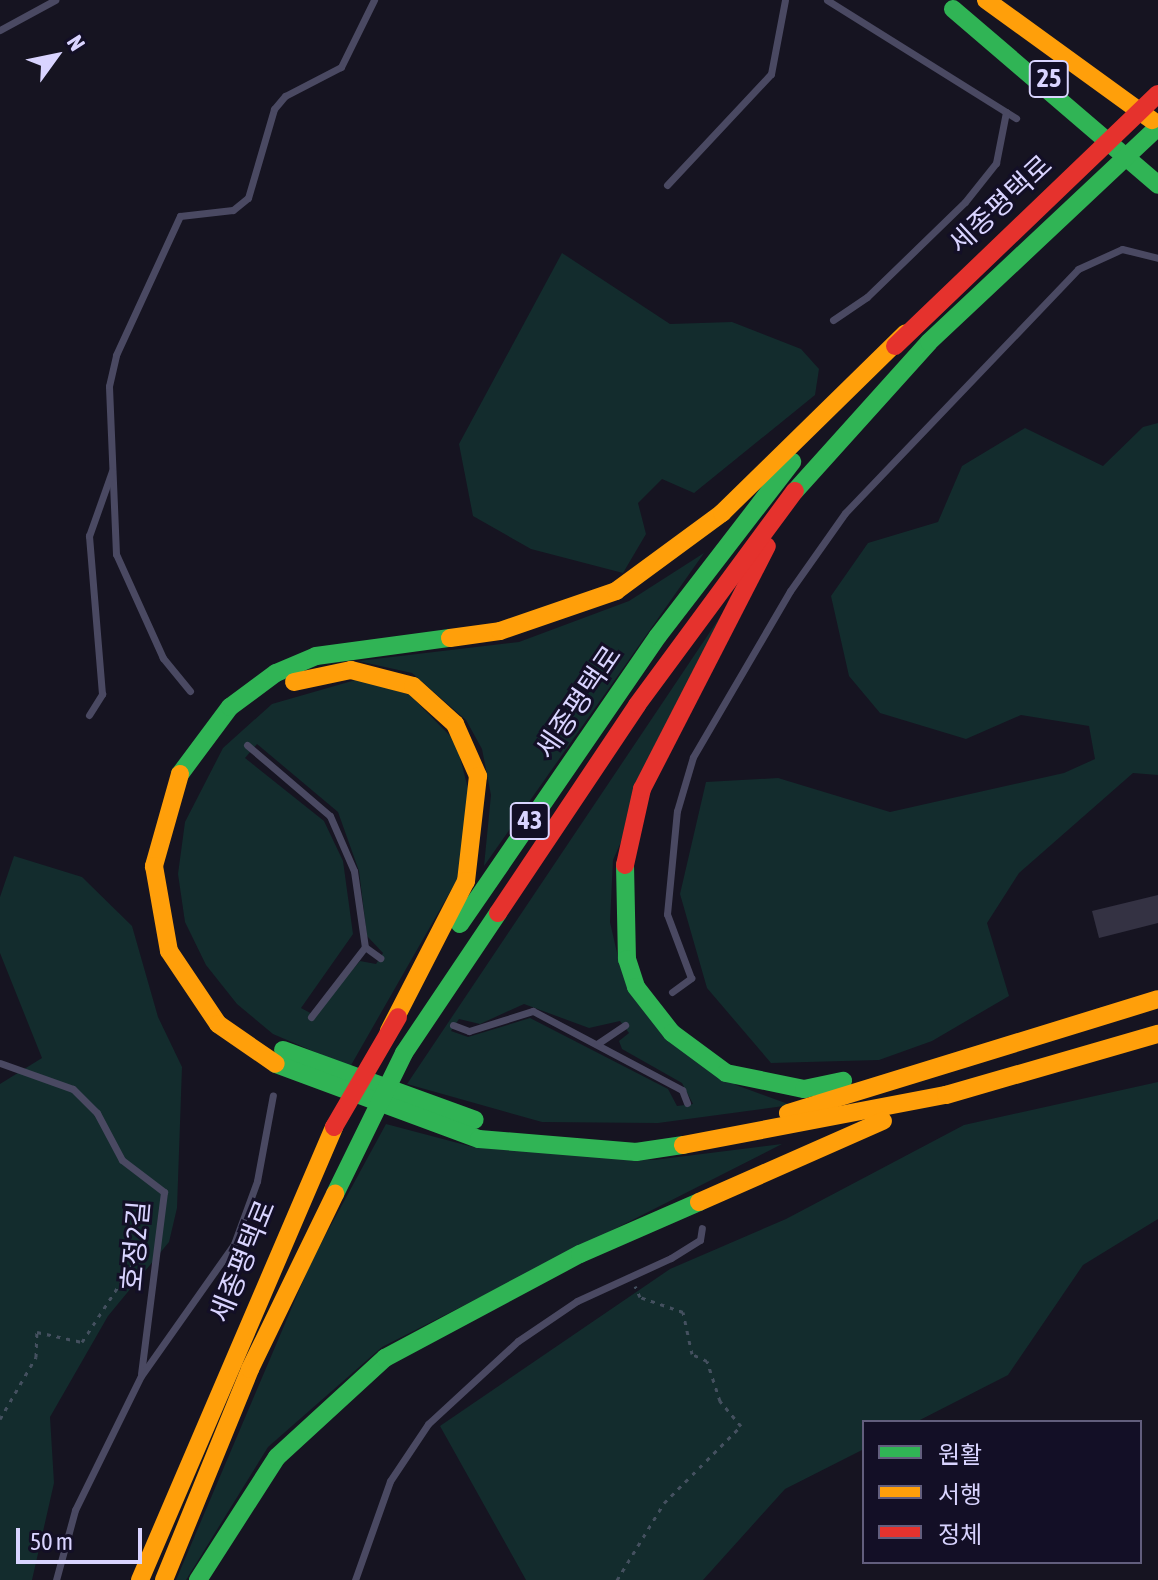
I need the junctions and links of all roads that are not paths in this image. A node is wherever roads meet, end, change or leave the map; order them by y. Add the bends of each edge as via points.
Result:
1 (55, 0) edge
2 (374, 0) edge
3 (785, 0) edge
4 (827, 0) edge
5 (986, 0) edge
6 (947, 5) edge
7 (0, 30) edge
8 (1158, 94) edge
9 (1006, 112) junction
10 (1016, 118) dead end
11 (1158, 126) edge
12 (1158, 158) edge
13 (667, 185) dead end
14 (1158, 185) edge
15 (1158, 258) edge
16 (833, 320) dead end
17 (906, 333) junction
18 (113, 469) junction
19 (788, 499) junction
20 (190, 691) dead end
21 (89, 715) dead end
22 (247, 745) dead end
23 (365, 947) junction
24 (380, 958) dead end
25 (672, 992) dead end
26 (1158, 999) edge
27 (311, 1017) dead end
28 (453, 1025) dead end
29 (625, 1025) dead end
30 (389, 1031) junction
31 (1158, 1034) edge
32 (597, 1044) junction
33 (0, 1063) edge
34 (937, 1063) junction
35 (273, 1095) dead end
36 (946, 1095) junction
37 (687, 1103) dead end
38 (702, 1228) dead end
39 (141, 1376) junction
40 (56, 1580) edge
41 (140, 1580) edge
42 (164, 1580) edge
43 (198, 1580) edge
44 (355, 1580) edge

1 - 7 lane
2 - 18 lane via 341,67 285,96 274,109 248,198 233,210 180,216 116,355 109,386
3 - 13 lane via 771,74
4 - 9 lane
5 - 11 highway, 25
6 - 12 highway, 25
6 - 14 highway
8 - 17 highway, 세종평택로 / 43
9 - 10 lane
9 - 16 lane via 996,163 965,202 867,297
11 - 19 highway, 세종평택로 / 43 via 929,342
15 - 25 lane via 1122,249 1078,269 845,513 790,591 693,757 677,811 667,914 691,978
17 - 30 highway, 세종평택로 / 43 via 796,458 658,636
17 - 36 highway via 722,513 616,591 500,631 357,645 276,673 195,744 175,780 154,866 169,951 218,1024 318,1086 479,1139 636,1152
18 - 20 lane via 116,554 163,658
18 - 21 lane via 89,536 102,694
19 - 34 highway via 737,614 642,789 622,878 627,959 636,987 672,1033 726,1073 804,1089
19 - 42 highway, 세종평택로 / 43 via 637,705 404,1053 250,1369
22 - 23 lane via 330,816 354,871
23 - 24 lane
23 - 27 lane
26 - 34 highway
28 - 32 lane via 469,1031 533,1011
29 - 32 lane
30 - 34 highway via 466,881 480,807 478,776 455,724 413,686 385,675 320,672 253,705 209,750 179,808 170,890 187,952 221,1003 260,1036 420,1102 484,1123 546,1131 657,1133 806,1109
30 - 41 highway, 세종평택로 / 43 via 311,1166
31 - 36 highway
32 - 37 lane via 682,1090
33 - 39 lane, 호정2길 via 73,1089 97,1113 122,1160 164,1192
35 - 39 lane via 257,1181 234,1244
36 - 43 highway via 580,1254 385,1358 277,1457
38 - 44 lane via 700,1240 518,1341 428,1424 390,1481
39 - 40 lane via 75,1510

